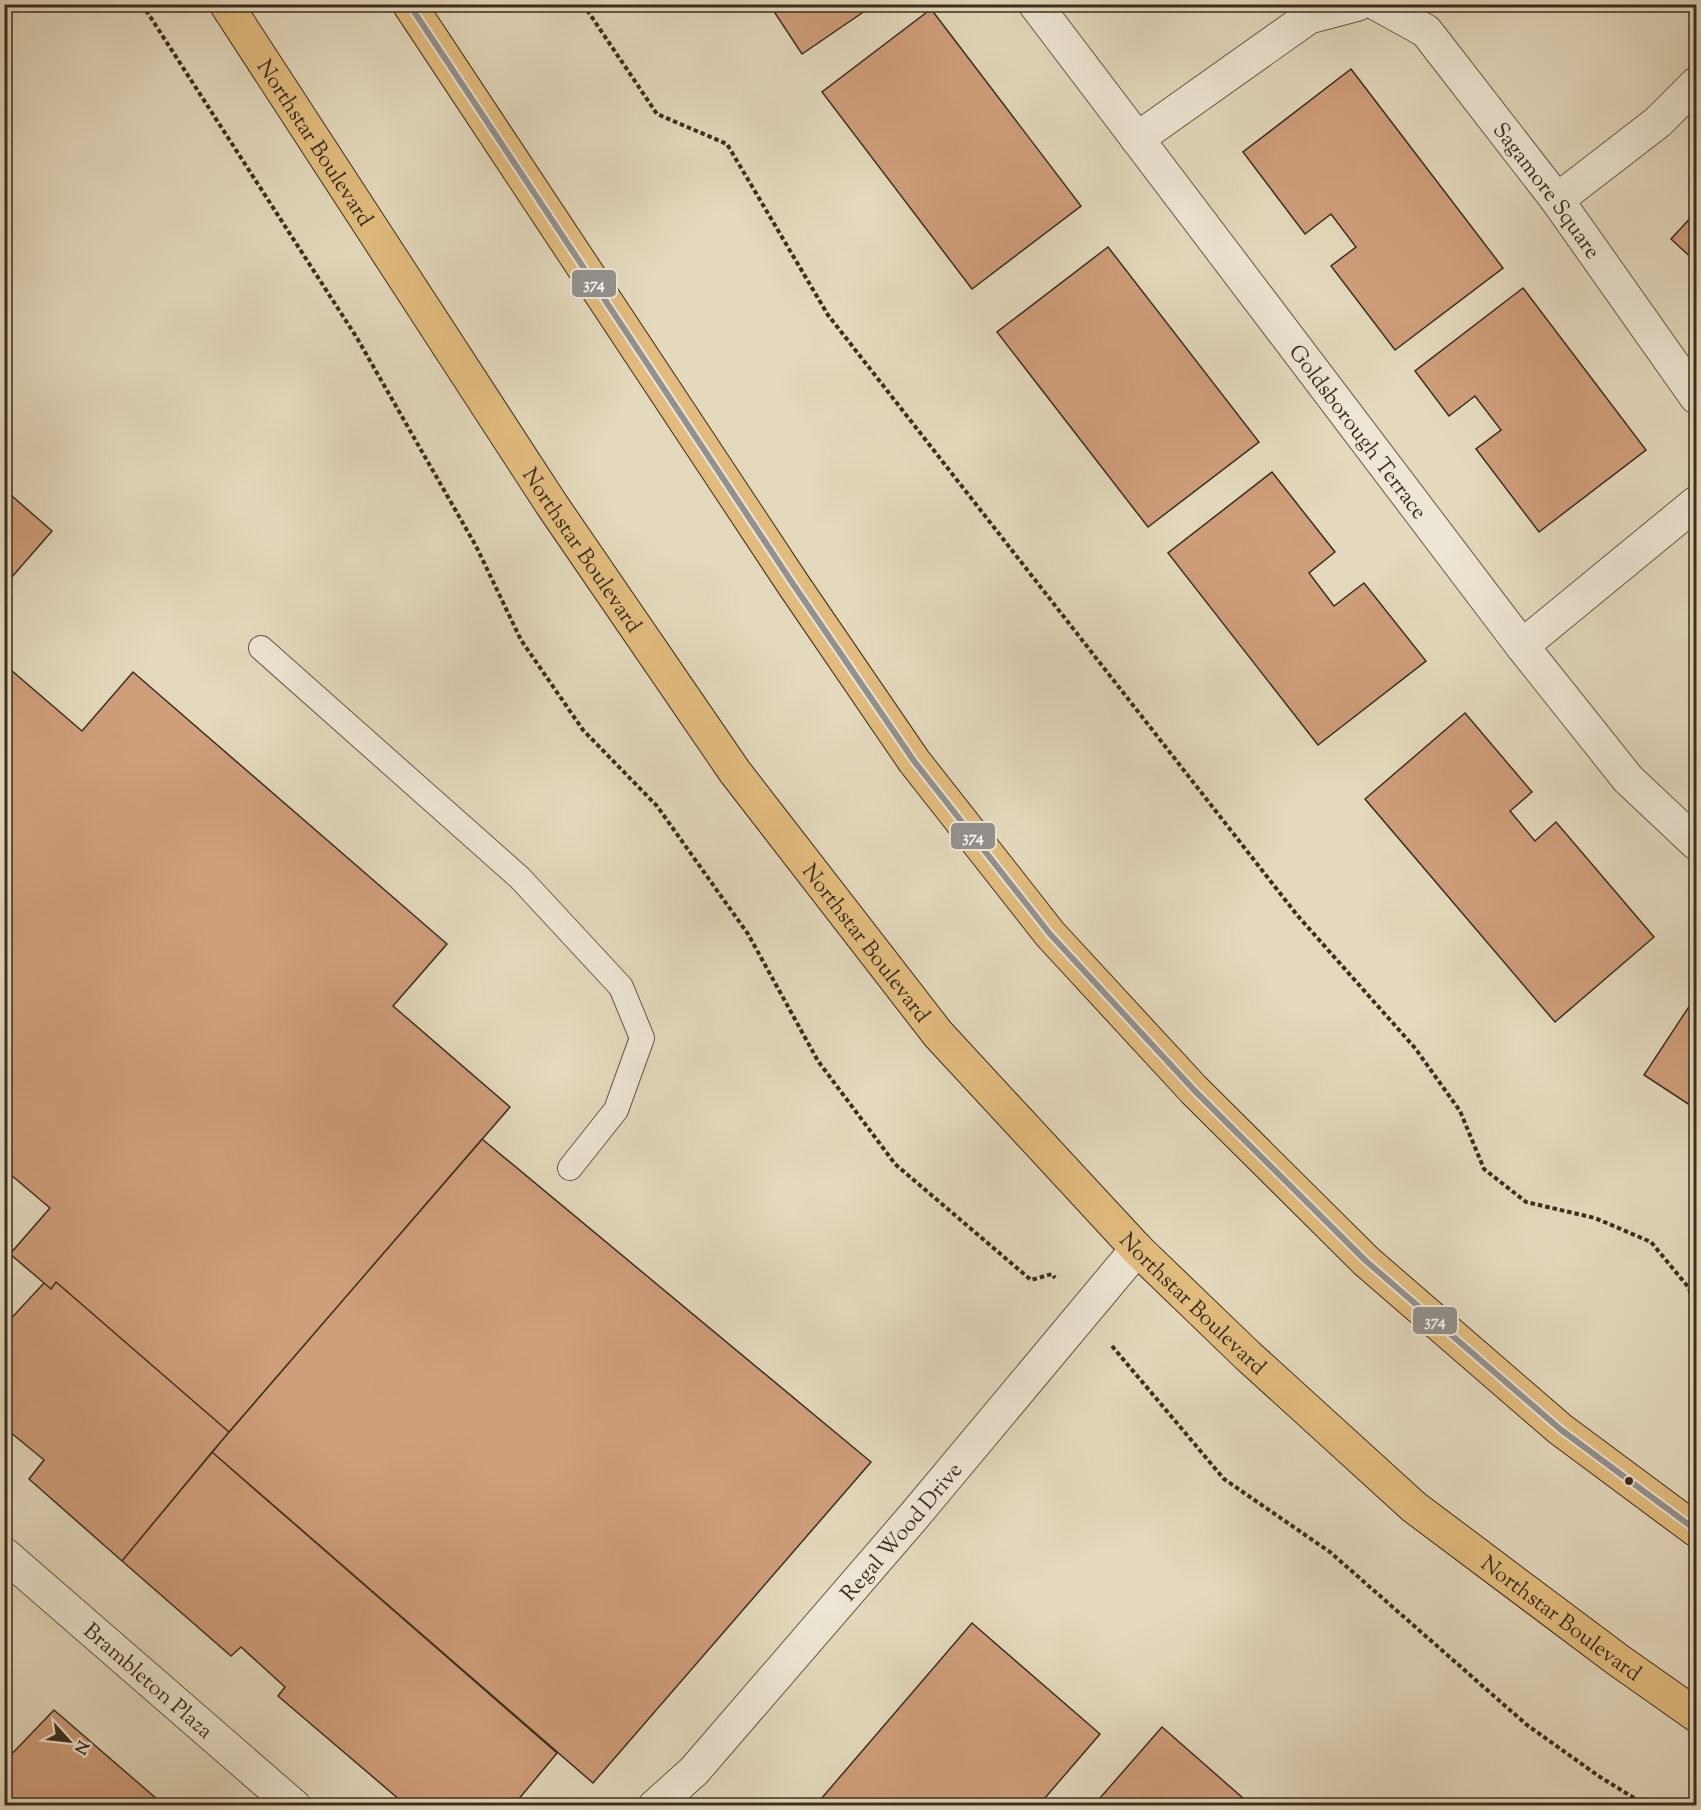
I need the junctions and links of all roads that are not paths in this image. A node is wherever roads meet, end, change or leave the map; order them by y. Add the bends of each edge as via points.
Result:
1 (226, 4) edge
2 (409, 4) edge
3 (1035, 4) edge
4 (1358, 4) edge
5 (1377, 4) edge
6 (1696, 84) edge
7 (1137, 139) junction
8 (1557, 200) junction
9 (1696, 398) edge
10 (1696, 503) edge
11 (1522, 646) junction
12 (261, 648) dead end
13 (1696, 843) edge
14 (570, 1168) dead end
15 (1137, 1249) junction
16 (1696, 1530) edge
17 (4, 1554) edge
18 (1696, 1715) edge
19 (294, 1806) edge
20 (655, 1806) edge

1 - 15 main road, Northstar Boulevard via 552,505 735,772 938,1034
2 - 16 main road via 914,761 1050,934 1194,1090 1366,1262 1560,1430
3 - 7 street, Goldsborough Terrace
4 - 7 street via 1309,16
5 - 8 street, Sagamore Square via 1426,31
6 - 8 street via 1658,122
7 - 11 street, Goldsborough Terrace
8 - 9 street, Sagamore Square
10 - 11 street
11 - 13 street, Goldsborough Terrace via 1628,779
12 - 14 lane via 520,878 621,987 642,1038 616,1110
15 - 18 main road, Northstar Boulevard via 1414,1507
15 - 20 street, Regal Wood Drive via 694,1771
17 - 19 street, Brambleton Plaza

